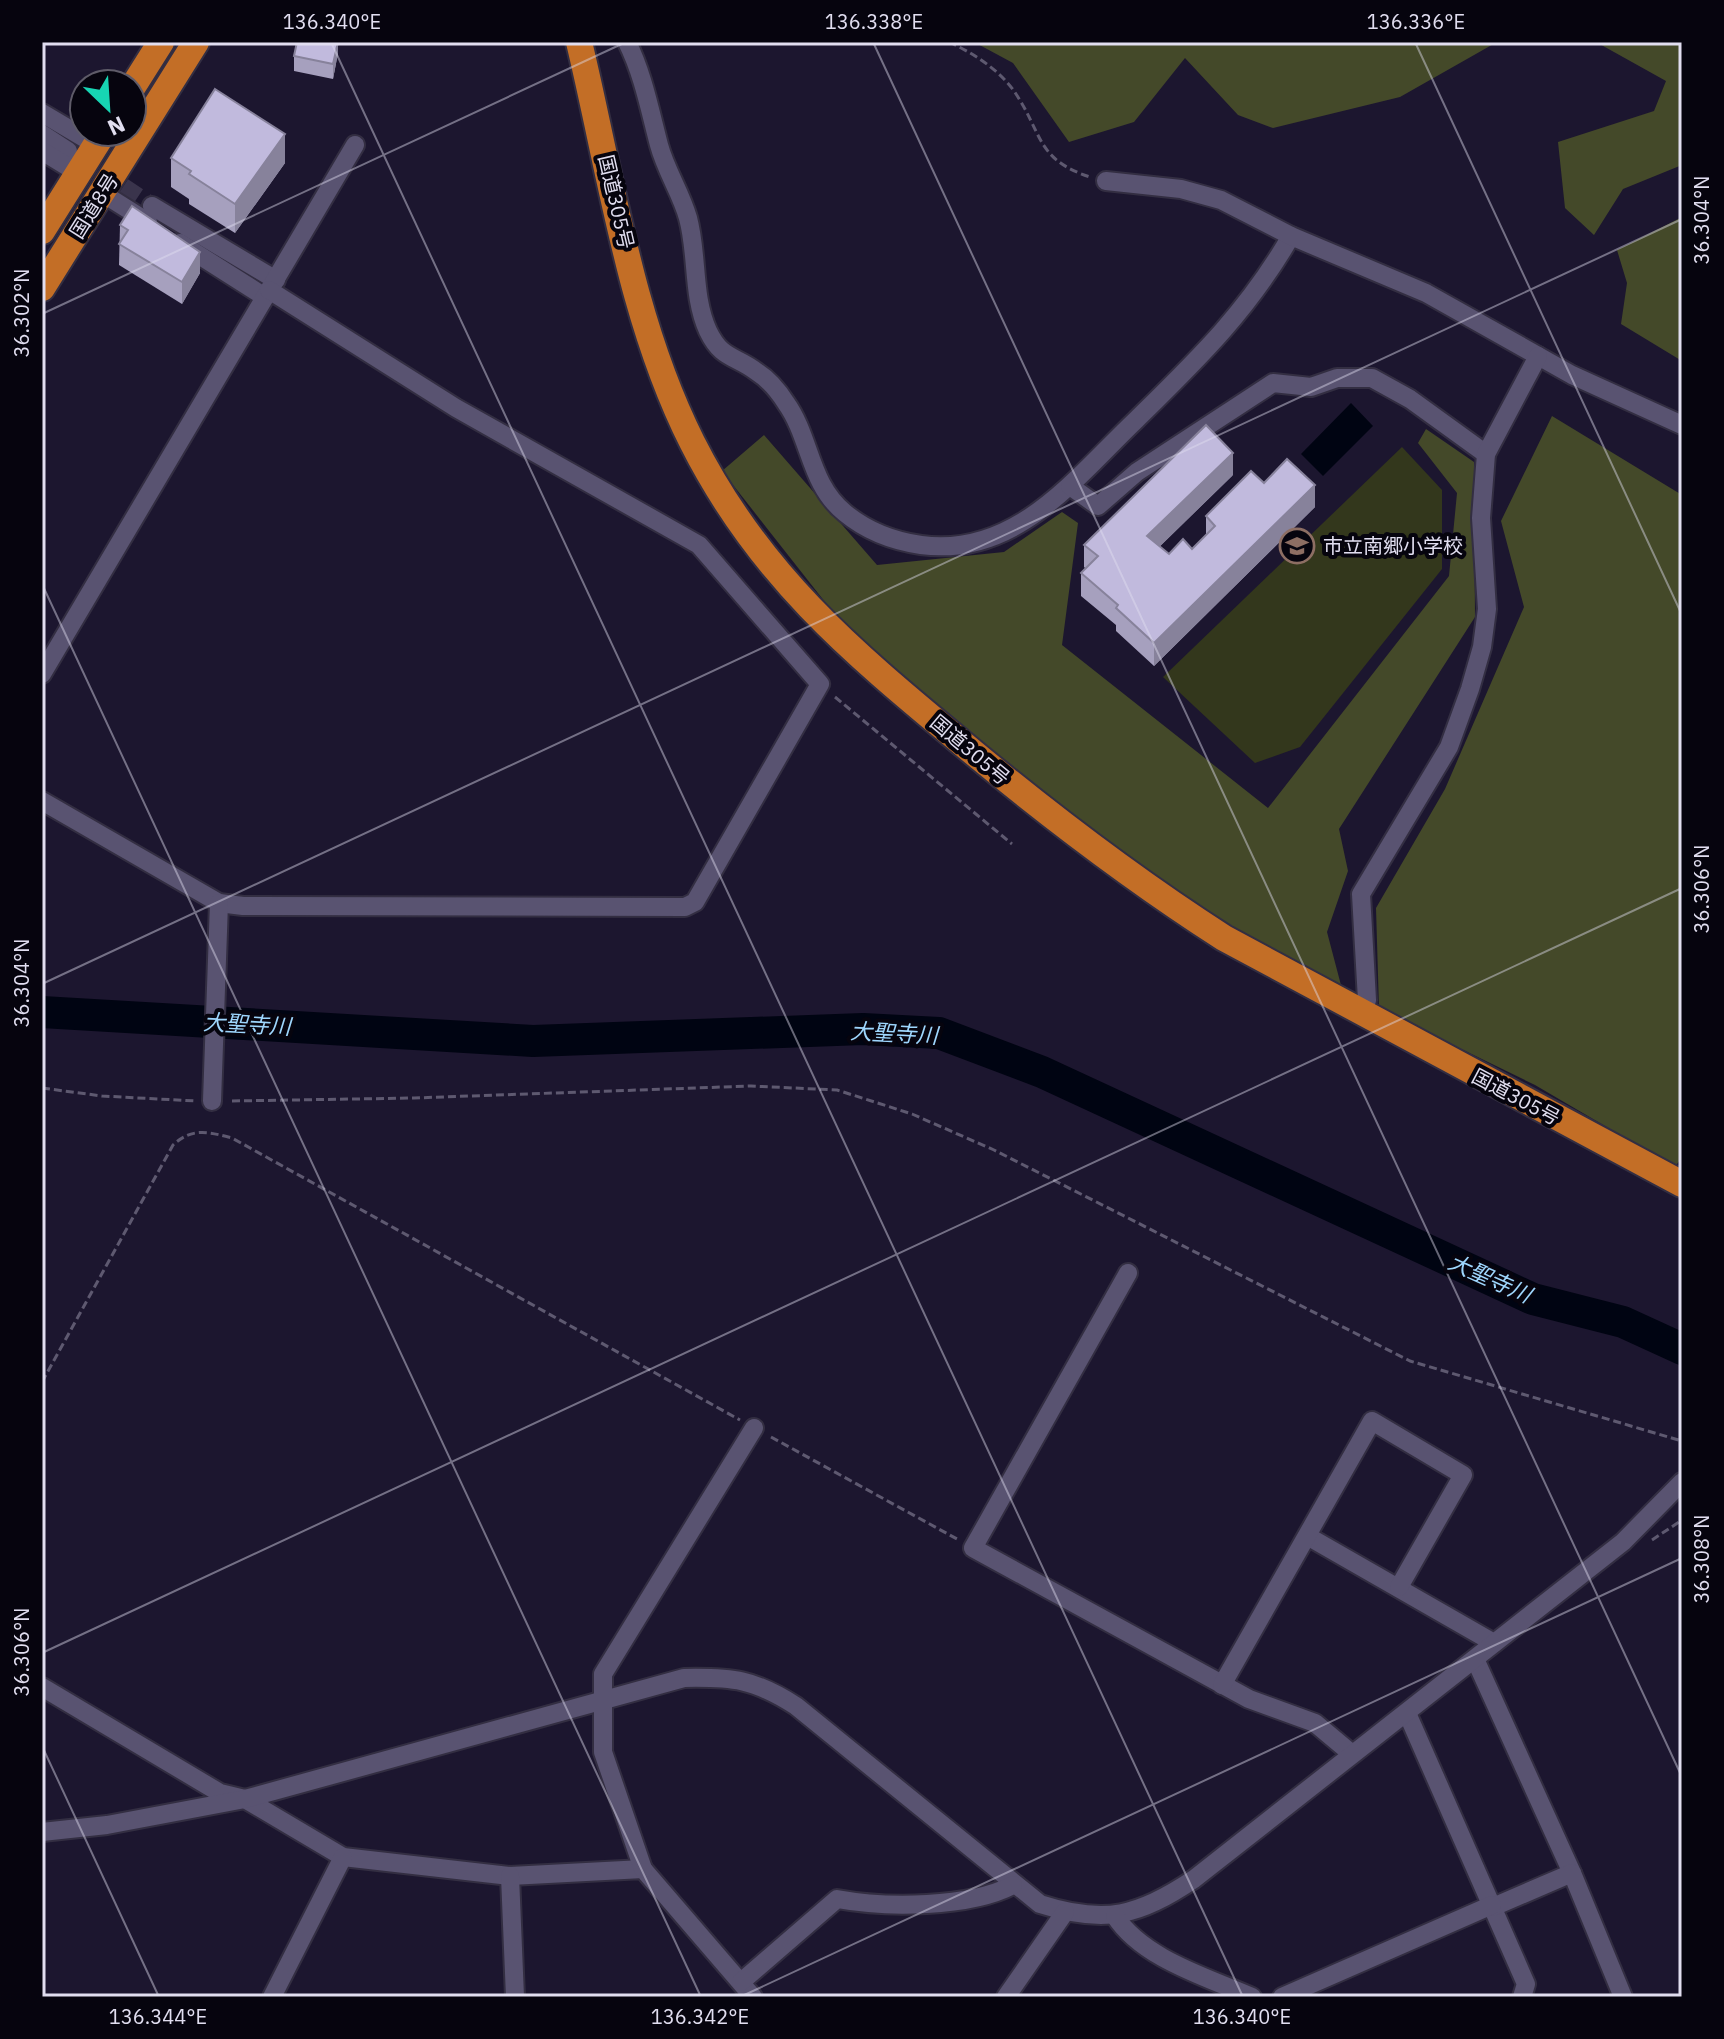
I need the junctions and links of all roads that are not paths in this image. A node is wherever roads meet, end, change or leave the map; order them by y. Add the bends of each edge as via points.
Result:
1 (161, 42) edge
2 (196, 42) edge
3 (579, 42) edge
4 (627, 42) edge
5 (145, 68) edge
6 (42, 113) edge
7 (68, 124) edge
8 (42, 134) edge
9 (355, 145) dead end
10 (89, 148) edge
11 (42, 151) edge
12 (73, 162) junction
13 (1106, 181) road end
14 (102, 193) junction
15 (152, 206) tunnel mouth
16 (42, 231) edge
17 (1291, 236) junction
18 (42, 288) edge
19 (270, 289) junction
20 (1538, 356) junction
21 (1682, 425) edge
22 (1486, 454) junction
23 (1070, 486) junction
24 (42, 674) edge
25 (42, 801) edge
26 (219, 903) junction
27 (1354, 1009) junction
28 (212, 1101) road end
29 (1682, 1184) edge
30 (1128, 1273) dead end
31 (754, 1428) road end
32 (1682, 1482) edge
33 (1309, 1537) junction
34 (1399, 1587) junction
35 (1494, 1643) junction
36 (1475, 1659) junction
37 (1222, 1685) junction
38 (42, 1687) edge
39 (603, 1699) junction
40 (1407, 1713) junction
41 (1352, 1754) junction
42 (245, 1799) junction
43 (42, 1832) edge
44 (343, 1857) junction
45 (643, 1869) junction
46 (1572, 1873) junction
47 (510, 1876) junction
48 (1013, 1885) junction
49 (1493, 1906) junction
50 (1065, 1912) junction
51 (1115, 1916) junction
52 (741, 1982) junction
53 (272, 1997) edge
54 (515, 1997) edge
55 (753, 1997) edge
56 (1006, 1997) edge
57 (1252, 1997) edge
58 (1282, 1997) edge
59 (1522, 1997) edge
60 (1623, 1997) edge

1 - 5 highway
2 - 14 highway, 国道8号
3 - 27 highway, 国道305号 via 643,314 666,380 690,440 773,567 860,659 1118,868 1224,938
4 - 23 street via 688,219 707,328 723,355 757,372 784,399 813,470 844,513 893,541 969,545 1030,519
6 - 7 street
8 - 12 street
9 - 19 street
10 - 12 highway, 国道8号
11 - 12 street
12 - 16 highway, 国道8号
13 - 17 street via 1181,189 1221,200
14 - 18 highway, 国道8号
14 - 19 street
15 - 19 street
17 - 20 street via 1426,293
17 - 23 street via 1230,327
19 - 24 street
19 - 26 street via 456,408 699,545 820,684 695,902 685,907
20 - 21 street
20 - 22 street
22 - 23 street via 1372,378 1337,378 1311,387 1273,383 1137,472 1098,506
22 - 27 street via 1481,518 1487,609 1482,647 1449,747 1361,894 1368,984 1367,1000
25 - 26 street
26 - 28 street
27 - 29 highway, 国道305号
30 - 37 street via 973,1548
31 - 39 street via 603,1674
32 - 35 street via 1623,1542
33 - 34 street
33 - 34 street via 1372,1421 1463,1475
33 - 37 street
34 - 35 street
35 - 36 street
36 - 40 street
36 - 46 street
37 - 41 street via 1315,1723
38 - 42 street via 220,1793
39 - 42 street
39 - 45 street via 603,1752
39 - 48 street via 684,1678 733,1677 765,1686
40 - 41 street
40 - 49 street
41 - 51 street via 1194,1879 1166,1898
42 - 43 street
42 - 44 street
44 - 47 street
44 - 53 street
45 - 47 street
45 - 52 street
46 - 49 street
46 - 60 street
47 - 54 street
48 - 50 street via 1040,1904
48 - 52 street via 994,1895 956,1901 837,1899
49 - 58 street
49 - 59 street via 1526,1984
50 - 51 street
50 - 56 street
51 - 57 street via 1124,1930 1166,1958
52 - 55 street

